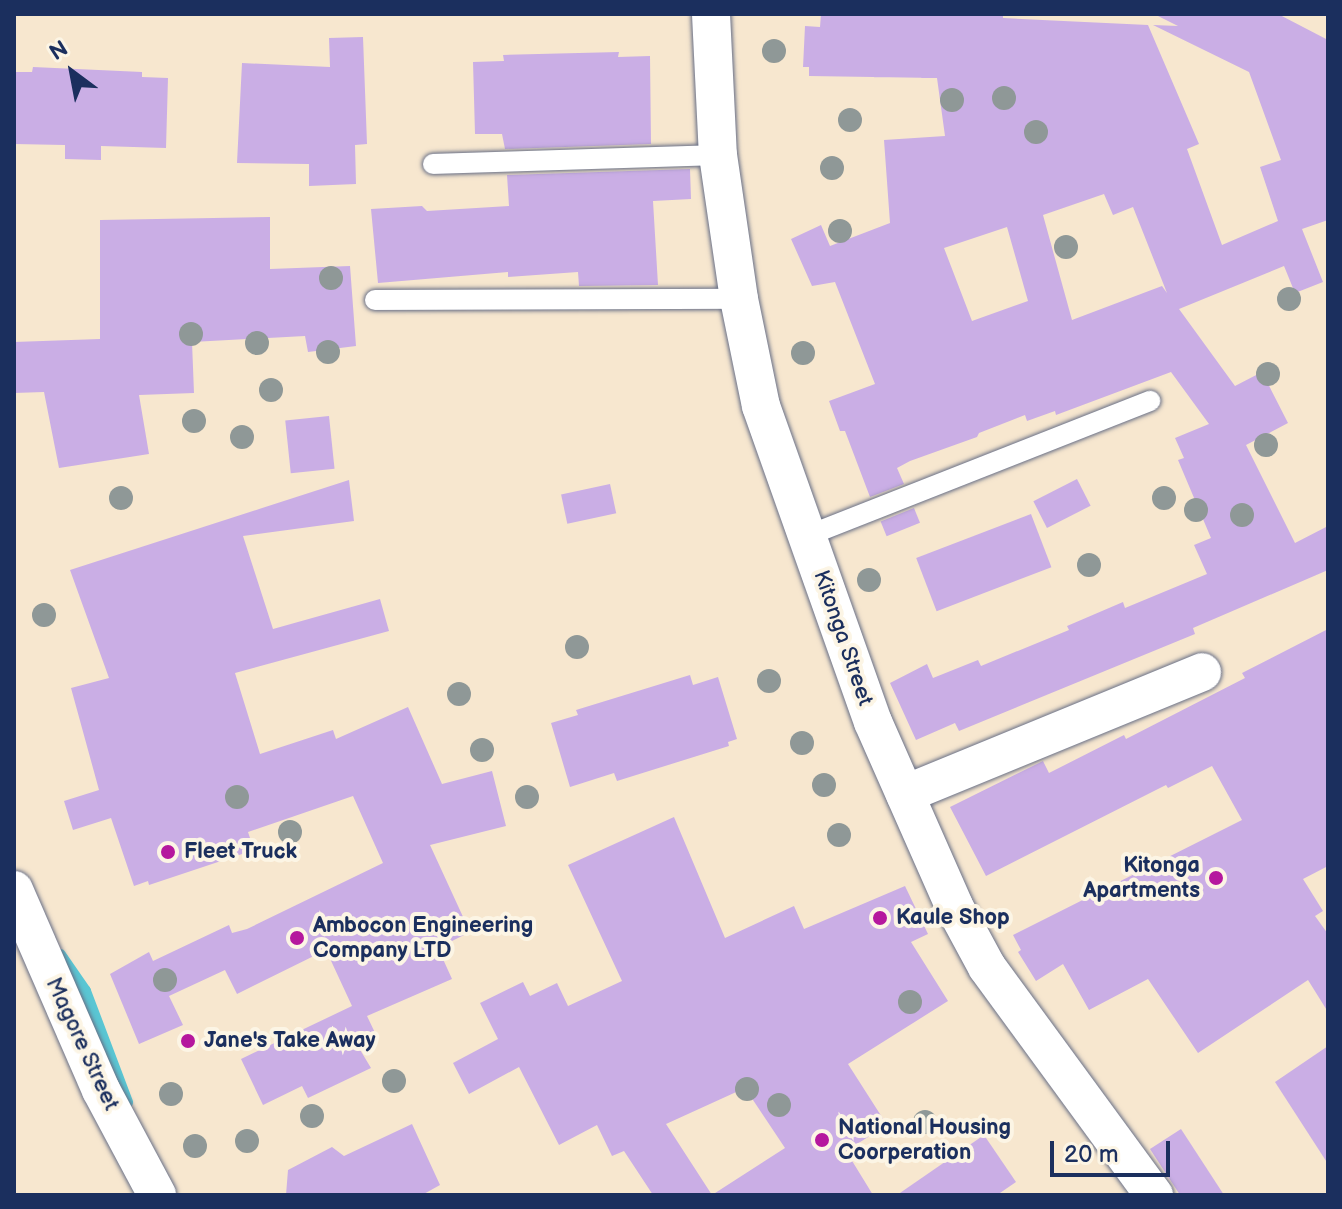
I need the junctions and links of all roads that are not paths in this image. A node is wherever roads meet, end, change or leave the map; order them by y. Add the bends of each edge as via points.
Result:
1 (711, 14) edge
2 (718, 155) junction
3 (433, 164) dead end
4 (739, 299) junction
5 (375, 300) dead end
6 (1150, 401) dead end
7 (807, 536) junction
8 (1202, 672) dead end
9 (905, 794) junction
10 (14, 890) edge
11 (157, 1195) edge
12 (1154, 1195) edge

1 - 2 street, Kitonga Street
2 - 3 lane
2 - 4 street, Kitonga Street
4 - 5 lane
4 - 7 street, Kitonga Street via 761,406
6 - 7 lane
7 - 9 street, Kitonga Street via 873,722
8 - 9 street
9 - 12 street, Kitonga Street via 987,967
10 - 11 street, Magore Street via 101,1090

